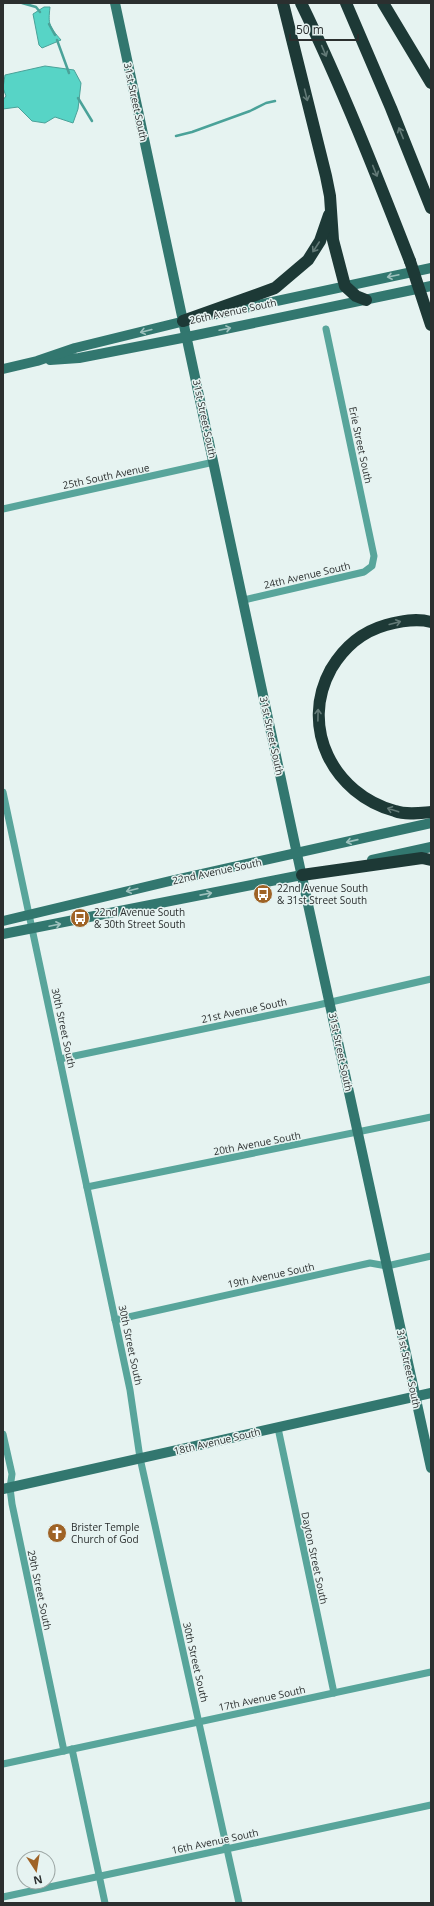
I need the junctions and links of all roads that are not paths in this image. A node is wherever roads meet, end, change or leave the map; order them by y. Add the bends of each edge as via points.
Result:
1 (115, 3) edge
2 (283, 3) edge
3 (301, 3) edge
4 (346, 3) edge
5 (383, 3) edge
6 (431, 83) edge
7 (330, 196) junction
8 (431, 208) edge
9 (431, 268) edge
10 (345, 286) junction
11 (431, 286) edge
12 (366, 300) junction
13 (183, 321) junction
14 (431, 325) edge
15 (326, 329) dead end
16 (187, 337) junction
17 (36, 361) junction
18 (3, 369) edge
19 (214, 462) junction
20 (3, 509) edge
21 (372, 566) joint
22 (244, 600) junction
23 (431, 622) edge
24 (3, 792) edge
25 (431, 812) edge
26 (431, 823) edge
27 (431, 847) edge
28 (297, 854) junction
29 (431, 860) edge
30 (302, 875) junction
31 (29, 914) junction
32 (3, 921) edge
33 (32, 929) junction
34 (3, 934) edge
35 (431, 979) edge
36 (331, 1002) junction
37 (60, 1058) junction
38 (431, 1117) edge
39 (358, 1133) junction
40 (87, 1188) junction
41 (431, 1256) edge
42 (387, 1266) junction
43 (116, 1320) junction
44 (431, 1393) edge
45 (416, 1397) junction
46 (278, 1428) junction
47 (3, 1434) edge
48 (140, 1458) junction
49 (431, 1468) edge
50 (7, 1488) edge
51 (431, 1672) edge
52 (334, 1693) junction
53 (199, 1722) junction
54 (68, 1750) junction
55 (3, 1764) edge
56 (431, 1805) edge
57 (227, 1849) junction
58 (99, 1877) junction
59 (3, 1897) edge
60 (105, 1903) edge
61 (239, 1903) edge

1 - 13 main road, 31st Street South
2 -> 7 highway
3 -> 14 highway, bridge via 367,151 410,261
8 -> 4 highway
5 - 6 highway
7 - 10 highway via 333,240
7 -> 13 highway via 328,220 320,241 308,260 294,273 275,288
9 -> 10 main road, 26th Avenue South
10 - 12 highway via 356,296
10 - 13 main road, 26th Avenue South
11 - 12 main road, 26th Avenue South
16 -> 12 main road, 26th Avenue South
13 - 16 main road, 31st Street South
13 -> 17 main road, 26th Avenue South via 75,348
15 - 21 street, Erie Street South via 374,556
16 - 17 main road, 26th Avenue South via 79,358
16 - 19 main road, 31st Street South
17 - 18 main road, 26th Avenue South
19 - 20 street, 25th South Avenue
19 - 22 main road, 31st Street South
21 - 22 street, 24th Avenue South via 364,572
22 - 28 main road, 31st Street South
25 -> 23 highway via 395,812 360,795 345,783 334,769 318,723 321,690 336,659 348,645 366,633 401,621 421,619
24 - 31 street, 30th Street South
26 -> 28 main road, 22nd Avenue South
27 - 30 main road, 22nd Avenue South
28 - 30 main road, 31st Street South
28 -> 31 main road, 22nd Avenue South via 170,880
29 - 30 highway via 422,858
33 -> 30 main road, 22nd Avenue South
30 - 36 main road, 31st Street South
31 - 32 main road, 22nd Avenue South
31 - 33 street, 30th Street South
33 - 34 main road, 22nd Avenue South
33 - 37 street, 30th Street South
35 - 36 street, 21st Avenue South
36 - 37 street, 21st Avenue South
36 - 39 main road, 31st Street South
37 - 40 street, 30th Street South
38 - 39 street, 20th Avenue South
39 - 40 street, 20th Avenue South
39 - 42 main road, 31st Street South
40 - 43 street, 30th Street South
41 - 42 street, 19th Avenue South
42 - 43 street, 19th Avenue South via 370,1264
42 - 45 main road, 31st Street South
43 - 48 street, 30th Street South
44 - 45 main road, 18th Avenue South
45 - 46 main road, 18th Avenue South
45 - 49 main road, 31st Street South
46 - 48 main road, 18th Avenue South
46 - 52 street, Dayton Street South
47 - 50 street, 29th Street South via 12,1474
48 - 50 main road, 18th Avenue South
48 - 53 street, 30th Street South
50 - 54 street, 29th Street South
51 - 52 street, 17th Avenue South
52 - 53 street, 17th Avenue South
53 - 54 street, 17th Avenue South
53 - 57 street, 30th Street South
54 - 55 street, 17th Avenue South
54 - 58 street, 29th Street South
56 - 57 street, 16th Avenue South
57 - 58 street, 16th Avenue South
57 - 61 street, 30th Street South
58 - 59 street, 16th Avenue South
58 - 60 street, 29th Street South

